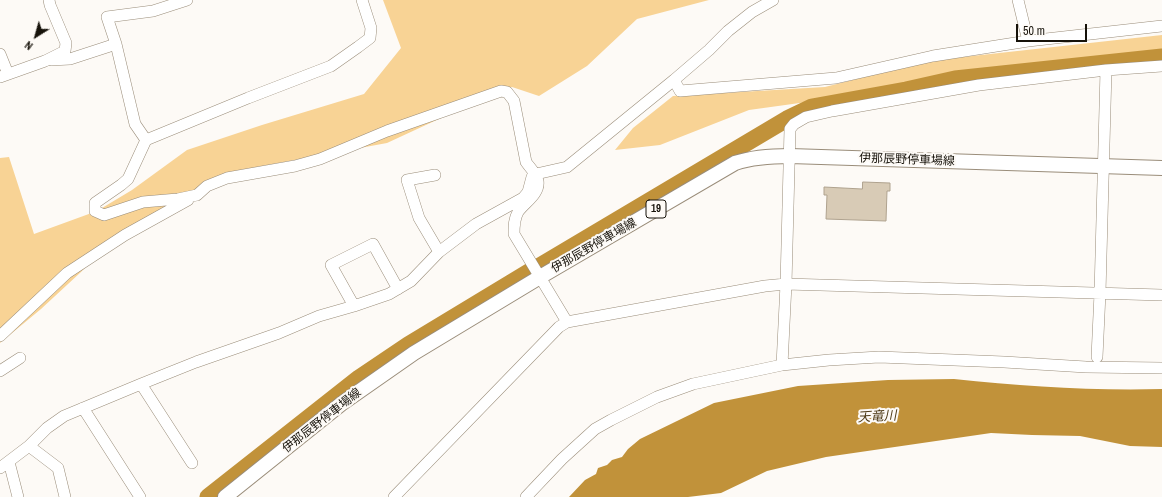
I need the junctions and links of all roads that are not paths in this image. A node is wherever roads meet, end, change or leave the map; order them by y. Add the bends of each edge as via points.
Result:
1 (49, 0) edge
2 (187, 0) edge
3 (362, 0) edge
4 (773, 0) edge
5 (1018, 0) edge
6 (1162, 26) edge
7 (1028, 41) junction
8 (116, 44) junction
9 (0, 54) edge
10 (45, 61) junction
11 (1162, 66) edge
12 (1106, 70) junction
13 (4, 76) edge
14 (674, 80) junction
15 (146, 140) junction
16 (790, 156) junction
17 (1103, 166) junction
18 (1162, 168) edge
19 (536, 174) junction
20 (434, 175) dead end
21 (197, 195) junction
22 (439, 252) junction
23 (540, 277) junction
24 (786, 284) junction
25 (398, 289) junction
26 (1100, 293) junction
27 (1162, 296) edge
28 (354, 306) junction
29 (567, 322) junction
30 (0, 336) edge
31 (1097, 357) dead end
32 (20, 358) dead end
33 (782, 365) junction
34 (1162, 368) edge
35 (0, 370) edge
36 (140, 384) junction
37 (82, 408) junction
38 (29, 446) junction
39 (192, 463) dead end
40 (3, 464) edge
41 (18, 497) edge
42 (65, 497) edge
43 (140, 497) edge
44 (224, 497) edge
45 (394, 497) edge
46 (526, 497) edge

1 - 10 street via 66,43 65,51
2 - 8 street via 153,11 108,17
3 - 15 street via 371,28 370,38 332,66
4 - 14 street via 752,12 728,31
5 - 7 street
6 - 7 street
7 - 14 street via 933,56 836,78 680,91
8 - 10 street via 70,59
8 - 15 street via 135,124
9 - 13 street
10 - 13 street
11 - 12 street
12 - 16 street via 979,85 806,117 790,129
12 - 17 street
14 - 19 street via 567,167
15 - 21 street via 128,178 121,186 95,203 95,212 104,215 143,202
16 - 17 main road, 伊那辰野停車場線 / 19
16 - 23 main road, 伊那辰野停車場線 / 19 via 767,156 735,163
16 - 24 street
17 - 18 main road, 伊那辰野停車場線 / 19
17 - 26 street
19 - 21 street via 526,162 514,101 507,92 501,91 320,159 227,178 207,186
19 - 22 street via 532,177 528,192 523,198 476,224
19 - 23 street via 537,188 532,198 518,212 514,222 514,234
20 - 22 street via 407,180 419,218
21 - 30 street via 125,235 67,273
22 - 25 street via 411,281
23 - 29 street
23 - 44 main road, 伊那辰野停車場線 / 19 via 382,374
24 - 26 street
24 - 29 street
24 - 33 street
25 - 28 street
25 - 28 street via 373,244 331,265
26 - 27 street
26 - 31 street
28 - 36 street via 318,316
29 - 45 street via 548,338
32 - 35 street
33 - 34 street via 879,357
33 - 46 street via 693,384 657,397 611,420 595,429
36 - 37 street
36 - 39 street
37 - 38 street via 47,428
37 - 43 street
38 - 40 street
38 - 42 street via 58,468
40 - 41 street

